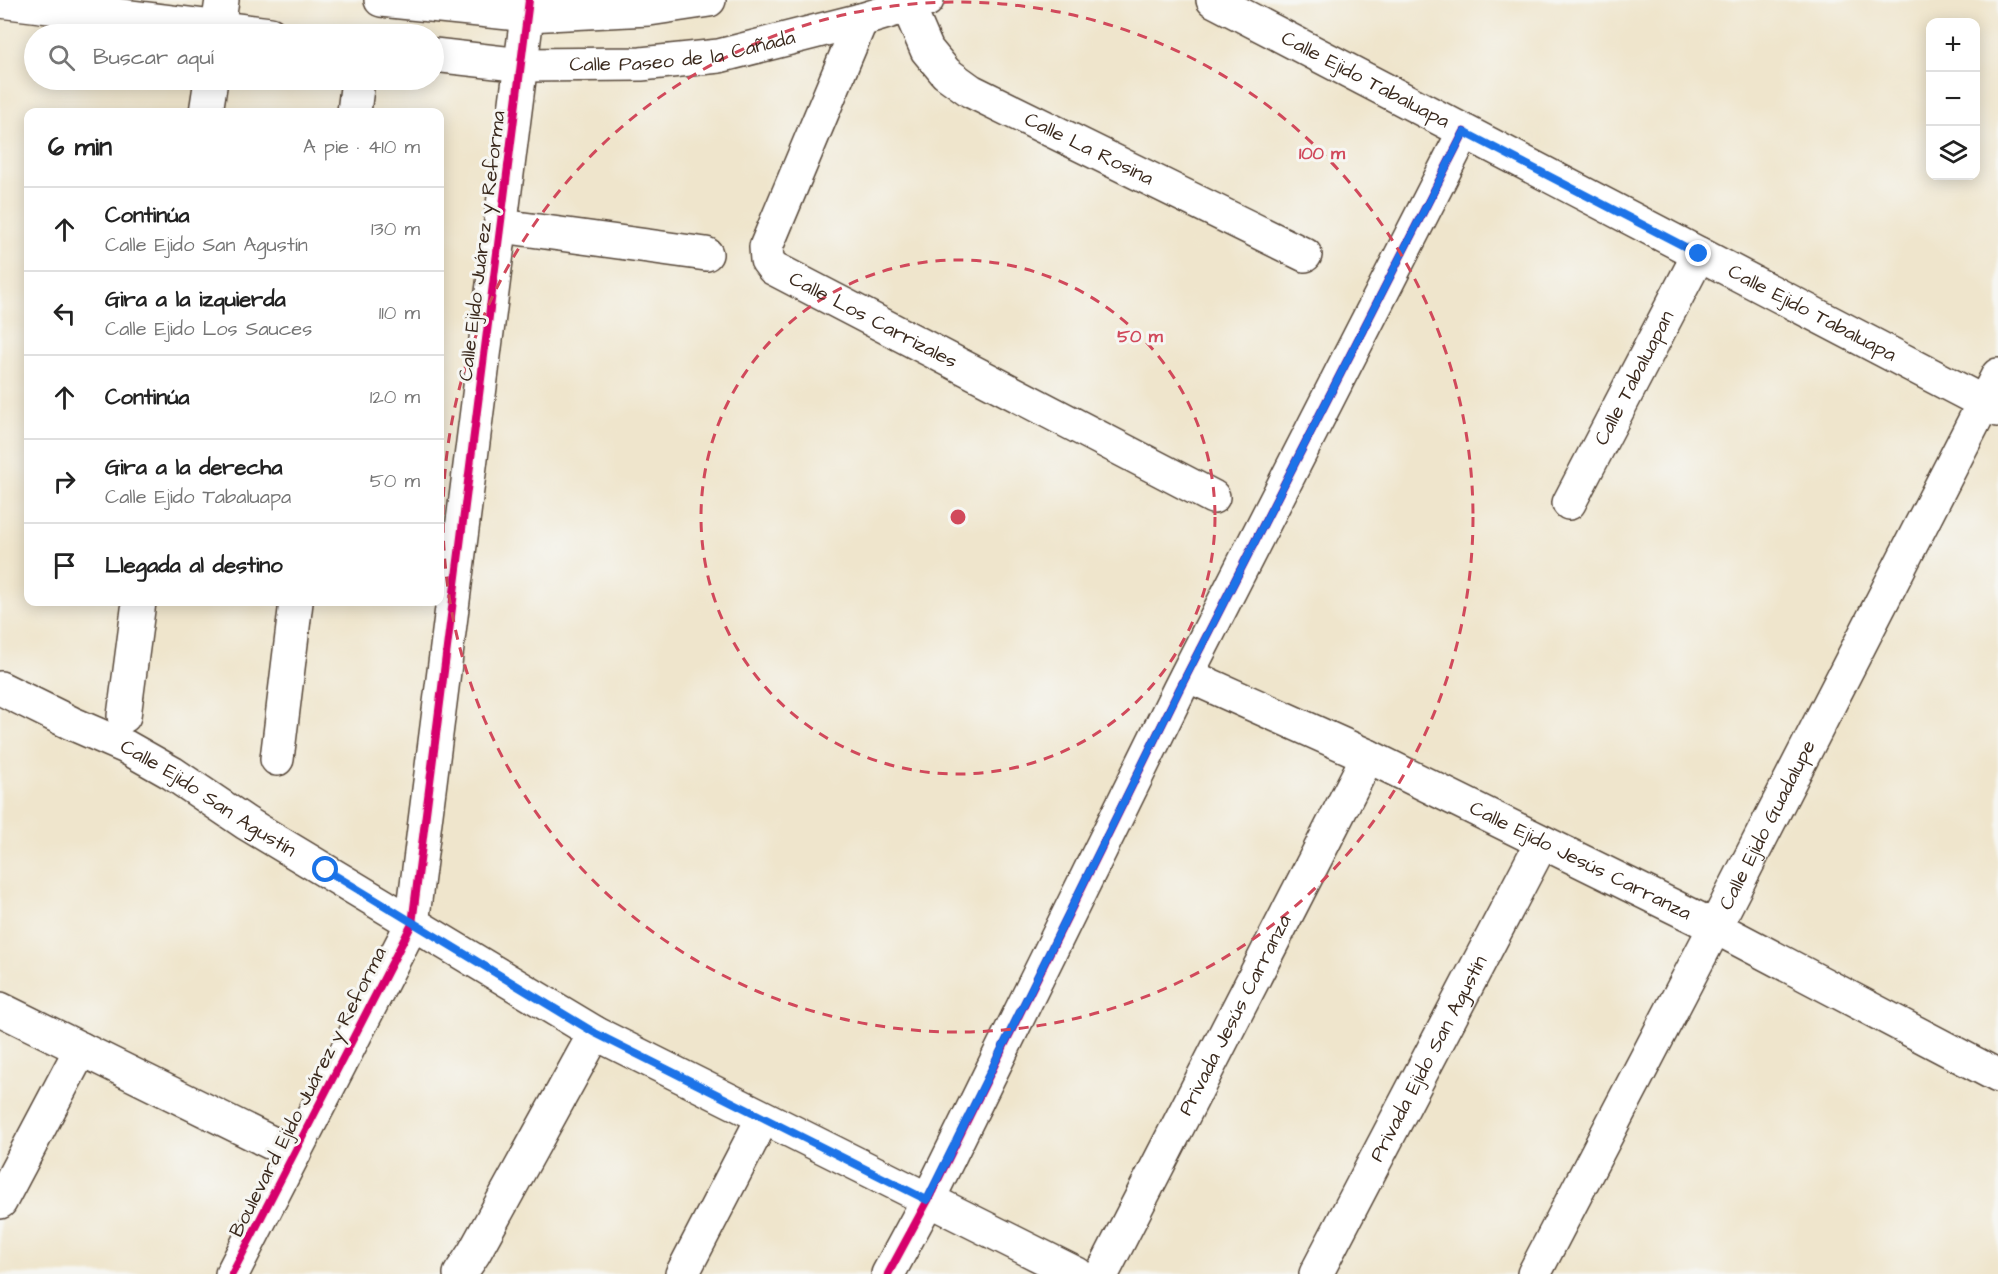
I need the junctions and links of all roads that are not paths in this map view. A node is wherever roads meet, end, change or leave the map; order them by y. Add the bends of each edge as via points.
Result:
1 (381, 0) edge
2 (709, 0) edge
3 (1213, 0) edge
4 (0, 1) edge
5 (918, 3) edge
6 (528, 7) edge
7 (861, 20) junction
8 (219, 21) edge
9 (444, 56) edge
10 (522, 65) junction
11 (209, 90) edge
12 (357, 90) edge
13 (207, 108) edge
14 (354, 108) edge
15 (1464, 132) junction
16 (502, 225) junction
17 (706, 254) dead end
18 (1699, 254) junction
19 (1305, 255) dead end
20 (1993, 396) edge
21 (1213, 497) dead end
22 (1569, 503) dead end
23 (138, 606) edge
24 (296, 606) edge
25 (1187, 675) junction
26 (0, 688) edge
27 (124, 716) dead end
28 (1368, 756) junction
29 (277, 759) dead end
30 (1542, 842) junction
31 (412, 924) junction
32 (1716, 927) junction
33 (0, 1009) edge
34 (595, 1033) junction
35 (81, 1049) junction
36 (1998, 1076) edge
37 (763, 1119) junction
38 (294, 1154) junction
39 (927, 1200) junction
40 (0, 1202) edge
41 (467, 1264) edge
42 (232, 1274) edge
43 (682, 1274) edge
44 (888, 1274) edge
45 (1077, 1274) edge
46 (1102, 1274) edge
47 (1316, 1274) edge
48 (1534, 1274) edge

1 - 6 street
2 - 6 street via 649,9
3 - 15 street, Calle Ejido Tabaluapa
4 - 8 street
5 - 7 street, Calle Paseo de la Cañada
5 - 19 street, Calle La Rosina via 927,50 946,74 971,91
6 - 10 street, Calle Ejido Juárez y Reforma
7 - 10 street, Calle Paseo de la Cañada via 719,56 641,64
7 - 21 street, Calle Los Carrizales via 766,247 767,260 773,268
9 - 10 street, Calle Paseo de la Cañada
10 - 16 street, Calle Ejido Juárez y Reforma
11 - 13 street
12 - 14 street
15 - 18 street, Calle Ejido Tabaluapa
15 - 25 street
16 - 17 street
16 - 31 street, Calle Ejido Juárez y Reforma
18 - 20 street, Calle Ejido Tabaluapa
18 - 22 street, Calle Tabaluapan
20 - 32 street, Calle Ejido Guadalupe
23 - 27 street
24 - 29 street
25 - 28 street, Calle Ejido Jesús Carranza
25 - 39 street
26 - 31 street, Calle Ejido San Agustín via 172,773
28 - 30 street, Calle Ejido Jesús Carranza
28 - 46 street, Privada Jesús Carranza
30 - 32 street, Calle Ejido Jesús Carranza
30 - 47 street, Privada Ejido San Agustín
31 - 34 street, Calle Ejido San Agustín
31 - 38 street, Boulevard Ejido Juárez y Reforma
32 - 36 street, Calle Ejido Jesús Carranza
32 - 48 street, Calle Ejido Guadalupe
33 - 35 street
34 - 37 street, Calle Ejido San Agustín
34 - 41 street
35 - 38 street
35 - 40 street
37 - 39 street, Calle Ejido San Agustín
37 - 43 street
38 - 42 street, Boulevard Ejido Juárez y Reforma
39 - 44 street
39 - 45 street, Calle Ejido San Agustín

